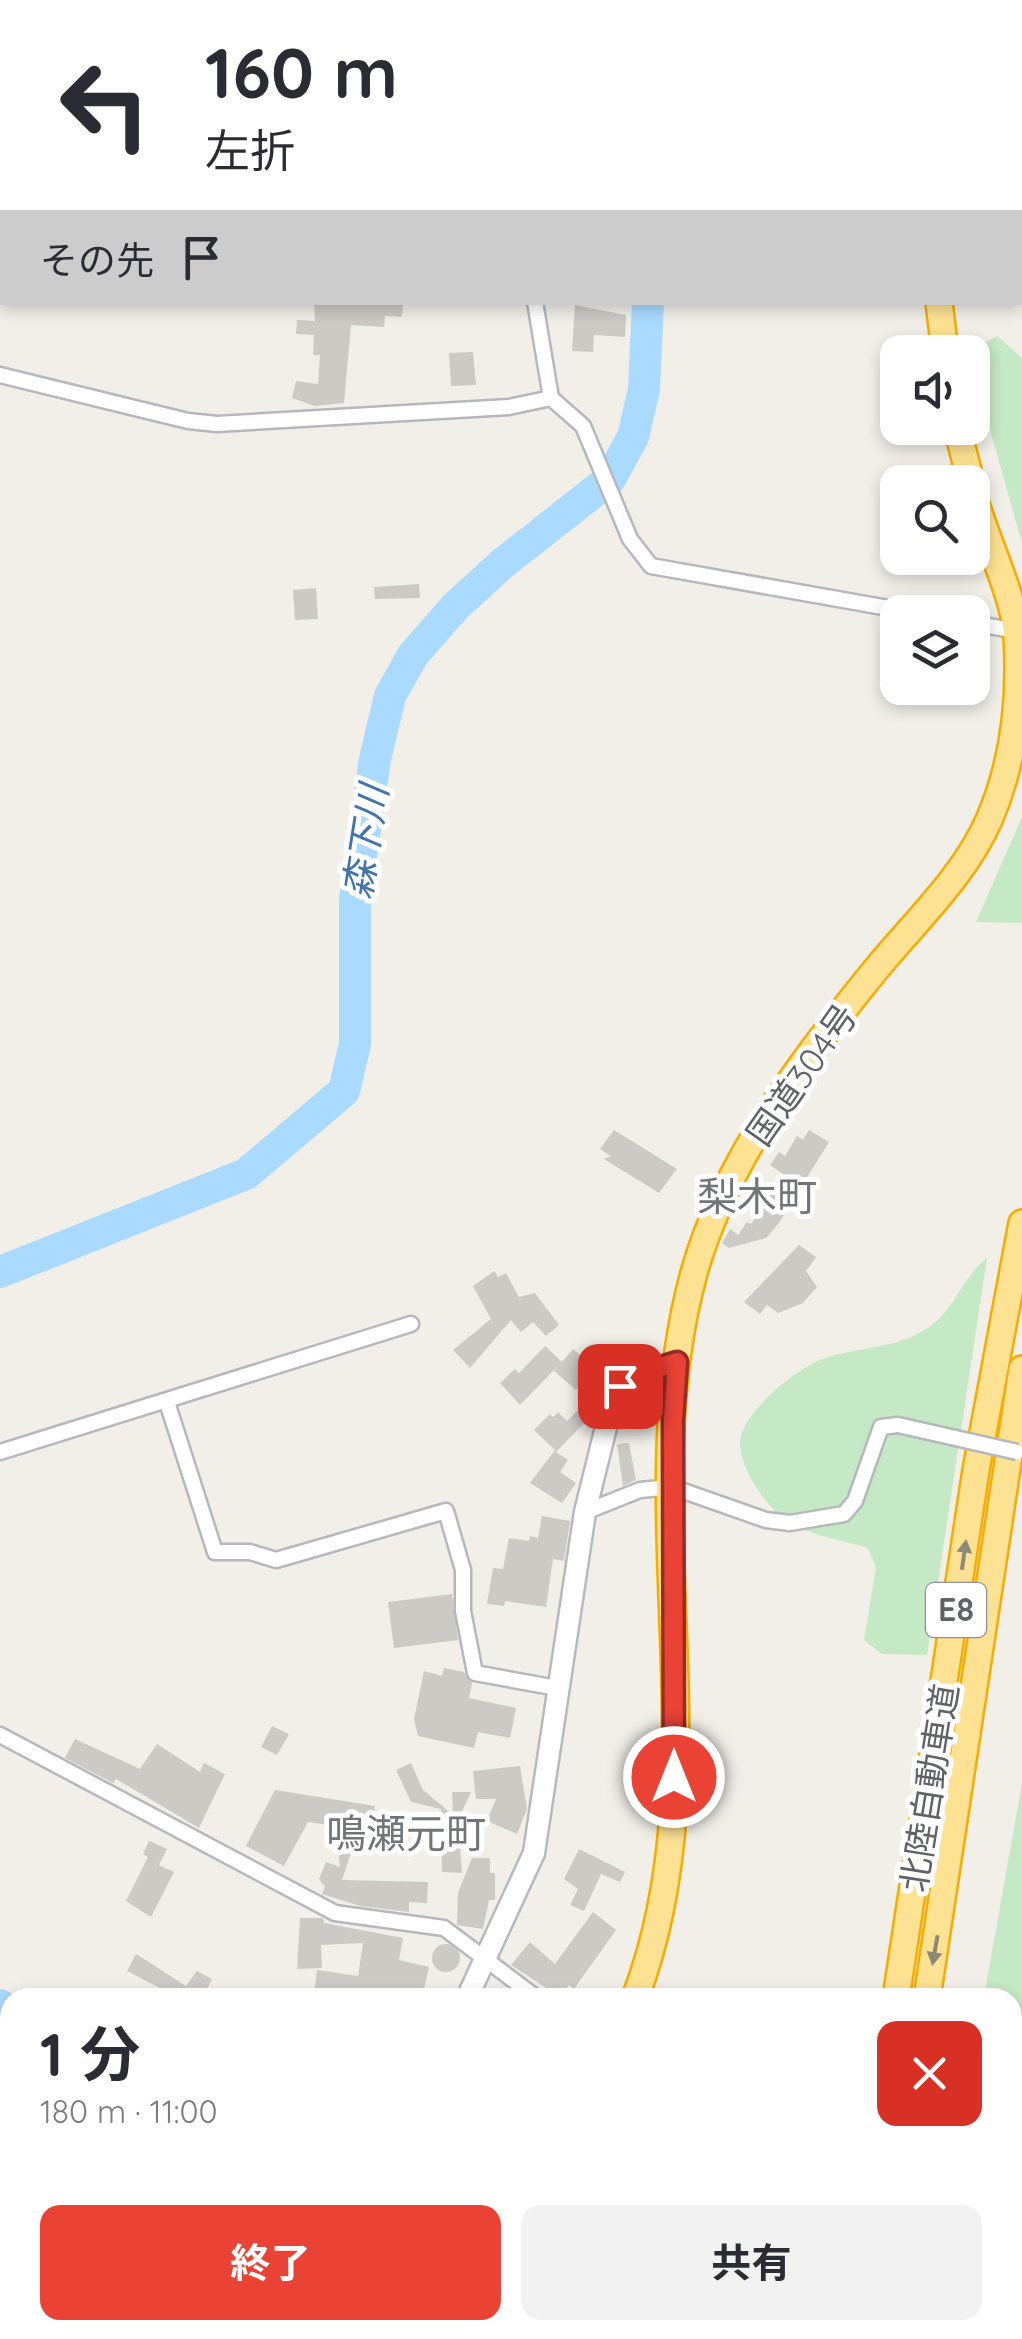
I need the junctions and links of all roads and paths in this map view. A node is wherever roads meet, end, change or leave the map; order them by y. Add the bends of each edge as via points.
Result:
1 (535, 305) edge
2 (940, 305) edge
3 (943, 335) edge
4 (0, 375) edge
5 (552, 398) junction
6 (990, 547) edge
7 (880, 607) edge
8 (990, 627) edge
9 (1017, 632) junction
10 (1022, 1223) edge
11 (411, 1324) dead end
12 (677, 1362) junction
13 (1022, 1368) edge
14 (167, 1402) junction
15 (1022, 1418) edge
16 (0, 1452) edge
17 (1019, 1452) edge
18 (672, 1487) junction
19 (584, 1512) junction
20 (983, 1631) junction
21 (558, 1688) junction
22 (0, 1735) edge
23 (486, 1956) junction
24 (472, 1988) edge
25 (525, 1988) edge
26 (638, 1988) edge
27 (898, 1988) edge
28 (929, 1988) edge

1 - 5 street
2 - 3 highway
4 - 5 street via 218,424 509,407
5 - 7 street via 582,426 630,539 651,566
6 - 9 highway, 国道304号
8 - 9 street
9 - 12 highway, 国道304号 via 1010,762 988,822 964,866 826,1034 734,1175 695,1270
27 -> 10 highway, 北陸自動車道 / E8 via 976,1470
11 - 14 street
12 - 18 highway, 国道304号
12 - 19 street via 620,1386
13 - 20 highway, 北陸自動車道 / E8
14 - 16 street
14 - 21 street via 215,1552 276,1560 446,1510 462,1570 475,1673
15 - 20 highway
17 - 18 street, bridge via 881,1427 855,1501 844,1514 790,1523
18 - 19 street via 640,1490
18 - 26 highway, 国道304号 via 672,1832
19 - 21 street
20 -> 28 highway, 北陸自動車道 / E8
21 - 23 street via 534,1854
22 - 23 street via 335,1912 444,1928
23 - 24 street
23 - 25 street

